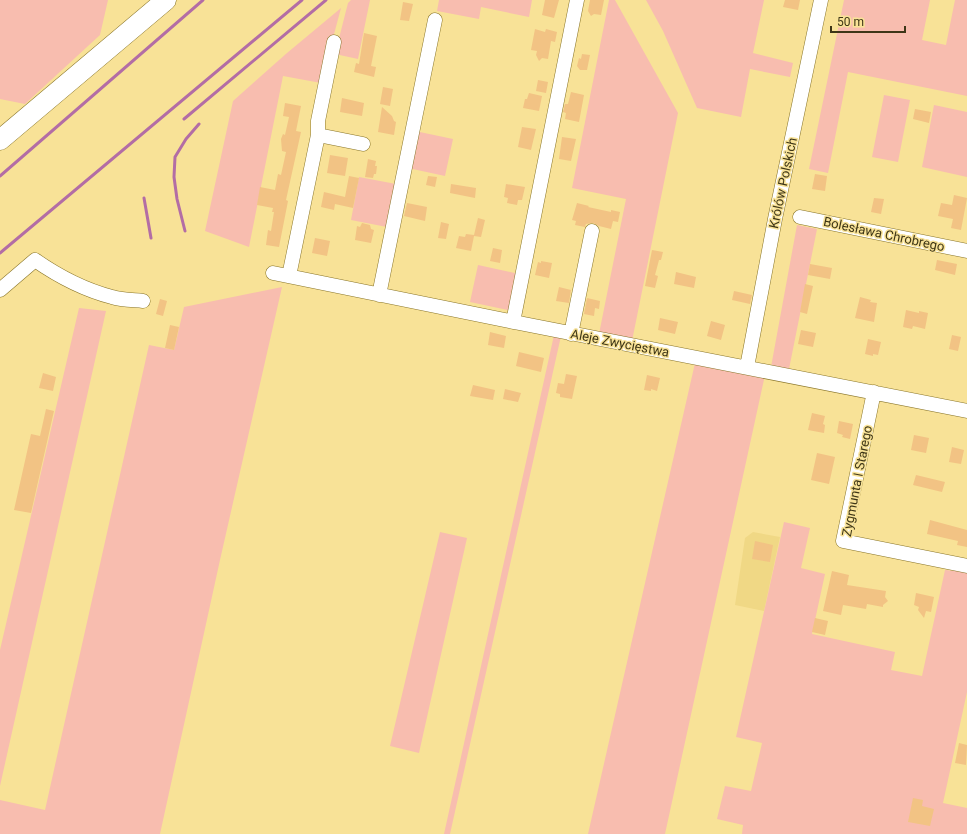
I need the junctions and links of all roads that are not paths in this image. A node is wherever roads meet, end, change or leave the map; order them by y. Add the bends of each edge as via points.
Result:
1 (166, 0) edge
2 (578, 0) edge
3 (821, 0) edge
4 (435, 20) dead end
5 (334, 42) dead end
6 (318, 135) junction
7 (0, 140) edge
8 (363, 144) dead end
9 (800, 217) dead end
10 (592, 231) dead end
11 (967, 251) edge
12 (273, 273) dead end
13 (289, 276) junction
14 (0, 290) edge
15 (379, 295) junction
16 (143, 301) dead end
17 (513, 322) junction
18 (571, 334) junction
19 (747, 367) junction
20 (874, 392) junction
21 (967, 411) edge
22 (967, 566) edge

1 - 7 highway
2 - 17 street
3 - 19 street, Królów Polskich
4 - 15 street
5 - 6 street via 318,121
6 - 8 street
6 - 13 street
9 - 11 street, Bolesława Chrobrego
10 - 18 street
12 - 13 street, Aleje Zwycięstwa
13 - 15 street, Aleje Zwycięstwa
14 - 16 street via 35,260 92,291 114,298
15 - 17 street, Aleje Zwycięstwa
17 - 18 street, Aleje Zwycięstwa
18 - 19 street, Aleje Zwycięstwa
19 - 20 street, Aleje Zwycięstwa
20 - 21 street, Aleje Zwycięstwa
20 - 22 street, Zygmunta I Starego via 843,541

